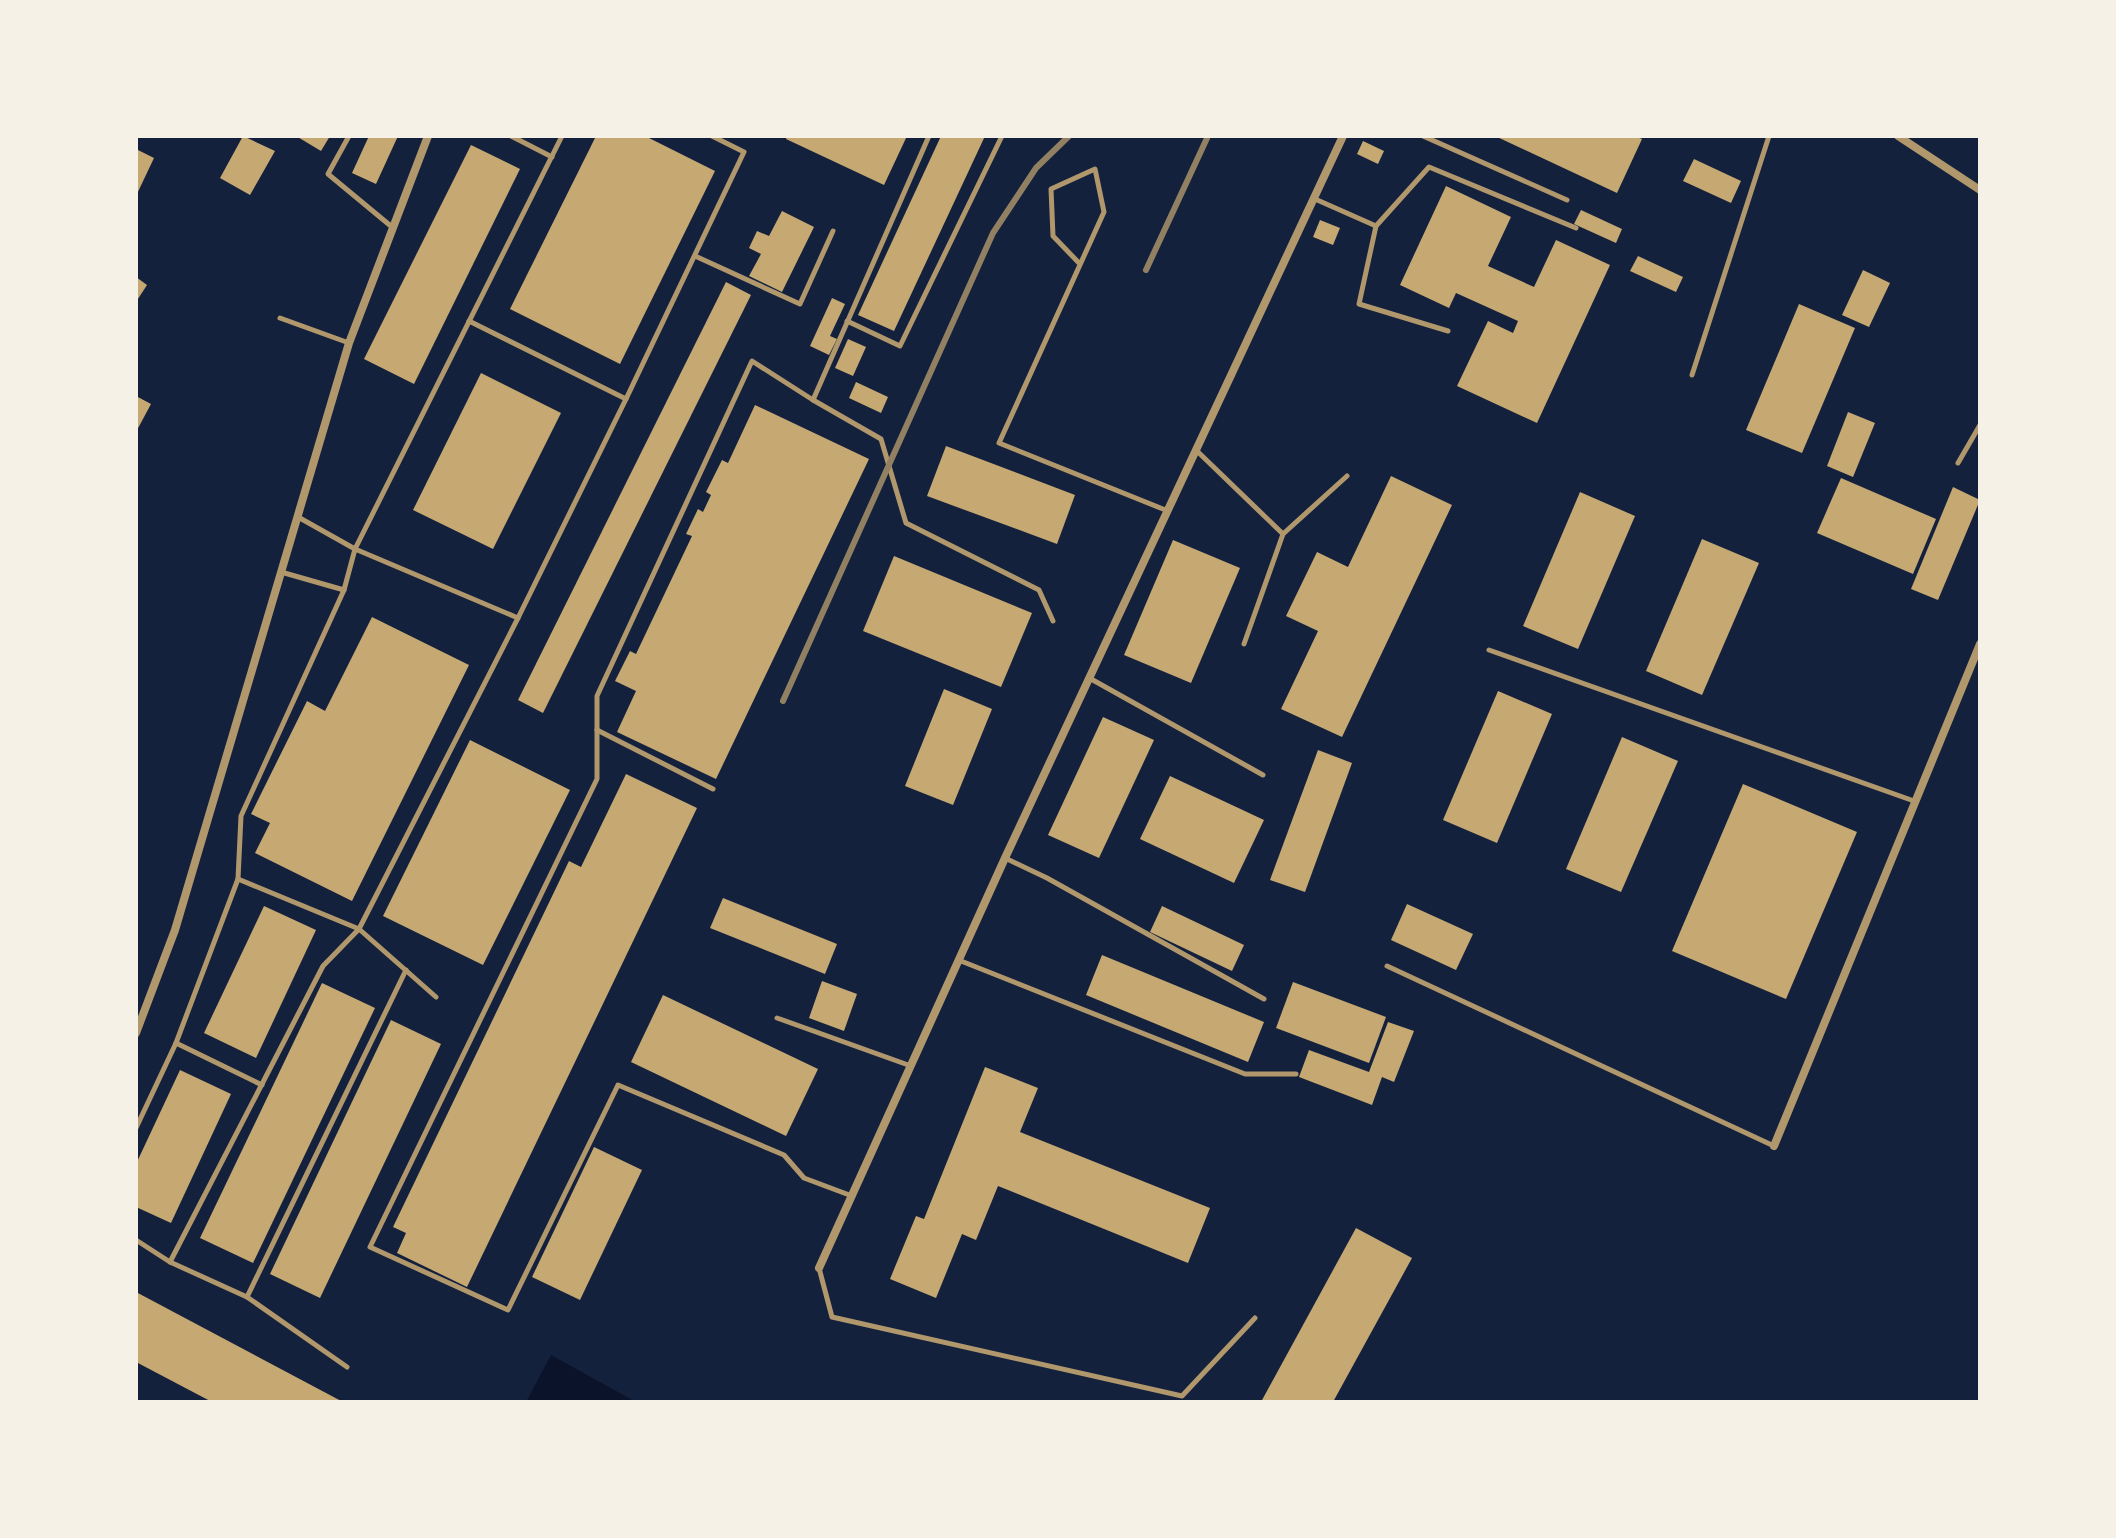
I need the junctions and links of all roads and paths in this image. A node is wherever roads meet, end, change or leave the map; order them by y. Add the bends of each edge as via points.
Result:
1 (349, 136) edge
2 (428, 136) edge
3 (511, 136) edge
4 (562, 136) edge
5 (712, 136) edge
6 (929, 136) edge
7 (1002, 136) edge
8 (1343, 136) edge
9 (1423, 136) edge
10 (1769, 136) edge
11 (1898, 136) edge
12 (552, 157) junction
13 (1980, 190) edge
14 (1314, 199) junction
15 (1567, 200) dead end
16 (1376, 226) junction
17 (393, 228) junction
18 (1576, 228) dead end
19 (833, 231) dead end
20 (695, 256) junction
21 (1079, 263) junction
22 (280, 318) dead end
23 (469, 321) junction
24 (847, 321) junction
25 (1448, 331) dead end
26 (349, 343) junction
27 (1692, 375) dead end
28 (626, 399) junction
29 (813, 400) junction
30 (1980, 425) edge
31 (1197, 451) junction
32 (1958, 463) dead end
33 (1347, 476) dead end
34 (1169, 511) junction
35 (297, 517) junction
36 (1283, 534) junction
37 (355, 549) junction
38 (281, 572) junction
39 (344, 590) junction
40 (518, 618) junction
41 (1053, 621) dead end
42 (1244, 644) dead end
43 (1980, 644) edge
44 (1489, 650) dead end
45 (1091, 679) junction
46 (597, 730) junction
47 (1263, 775) dead end
48 (713, 789) dead end
49 (1915, 802) junction
50 (1005, 858) junction
51 (238, 879) junction
52 (359, 929) junction
53 (961, 961) junction
54 (1387, 966) dead end
55 (406, 970) junction
56 (436, 997) dead end
57 (1264, 999) dead end
58 (777, 1018) dead end
59 (136, 1033) edge
60 (176, 1043) junction
61 (912, 1067) junction
62 (1296, 1074) dead end
63 (262, 1085) junction
64 (136, 1128) edge
65 (1774, 1146) joint
66 (852, 1196) junction
67 (136, 1240) edge
68 (170, 1262) junction
69 (819, 1268) joint
70 (247, 1297) junction
71 (1255, 1318) dead end
72 (347, 1367) dead end

1 - 17 lane via 328,174
2 - 17 street
3 - 12 lane
4 - 12 lane
5 - 20 lane via 744,152
6 - 24 lane
7 - 24 lane via 900,346
8 - 14 street
9 - 15 lane
10 - 27 lane
11 - 13 street
12 - 23 lane
14 - 16 lane
14 - 31 street
16 - 18 lane via 1429,167
16 - 25 lane via 1359,304
17 - 26 street
19 - 20 lane via 800,304
20 - 28 lane
21 - 21 lane via 1104,212 1095,169 1051,189 1053,236
21 - 34 lane via 999,443
22 - 26 lane
23 - 28 lane
23 - 37 lane
24 - 29 lane
26 - 35 street
28 - 40 lane
29 - 41 lane via 881,439 906,523 1039,590
29 - 46 lane via 752,361 597,696
30 - 32 lane
31 - 34 street
31 - 36 lane
33 - 36 lane
34 - 45 street
35 - 37 lane
35 - 38 street
36 - 42 lane
37 - 39 lane
37 - 40 lane
38 - 39 lane
38 - 59 street via 175,930
39 - 51 lane via 241,816
40 - 52 lane
43 - 49 street
44 - 49 lane
45 - 47 lane
45 - 50 street
46 - 48 lane
46 - 66 lane via 597,779 370,1247 508,1310 618,1085 784,1155 804,1178
49 - 65 street
50 - 53 street
50 - 57 lane
51 - 52 lane
51 - 60 lane
52 - 55 lane
52 - 63 lane via 323,966
53 - 61 street
53 - 62 lane via 1245,1074
54 - 65 lane
55 - 56 lane
55 - 70 lane
58 - 61 lane
60 - 63 lane
60 - 64 lane
61 - 66 street
63 - 68 lane
66 - 69 street
67 - 68 lane
68 - 70 lane
69 - 71 lane via 832,1317 1182,1396
70 - 72 lane

